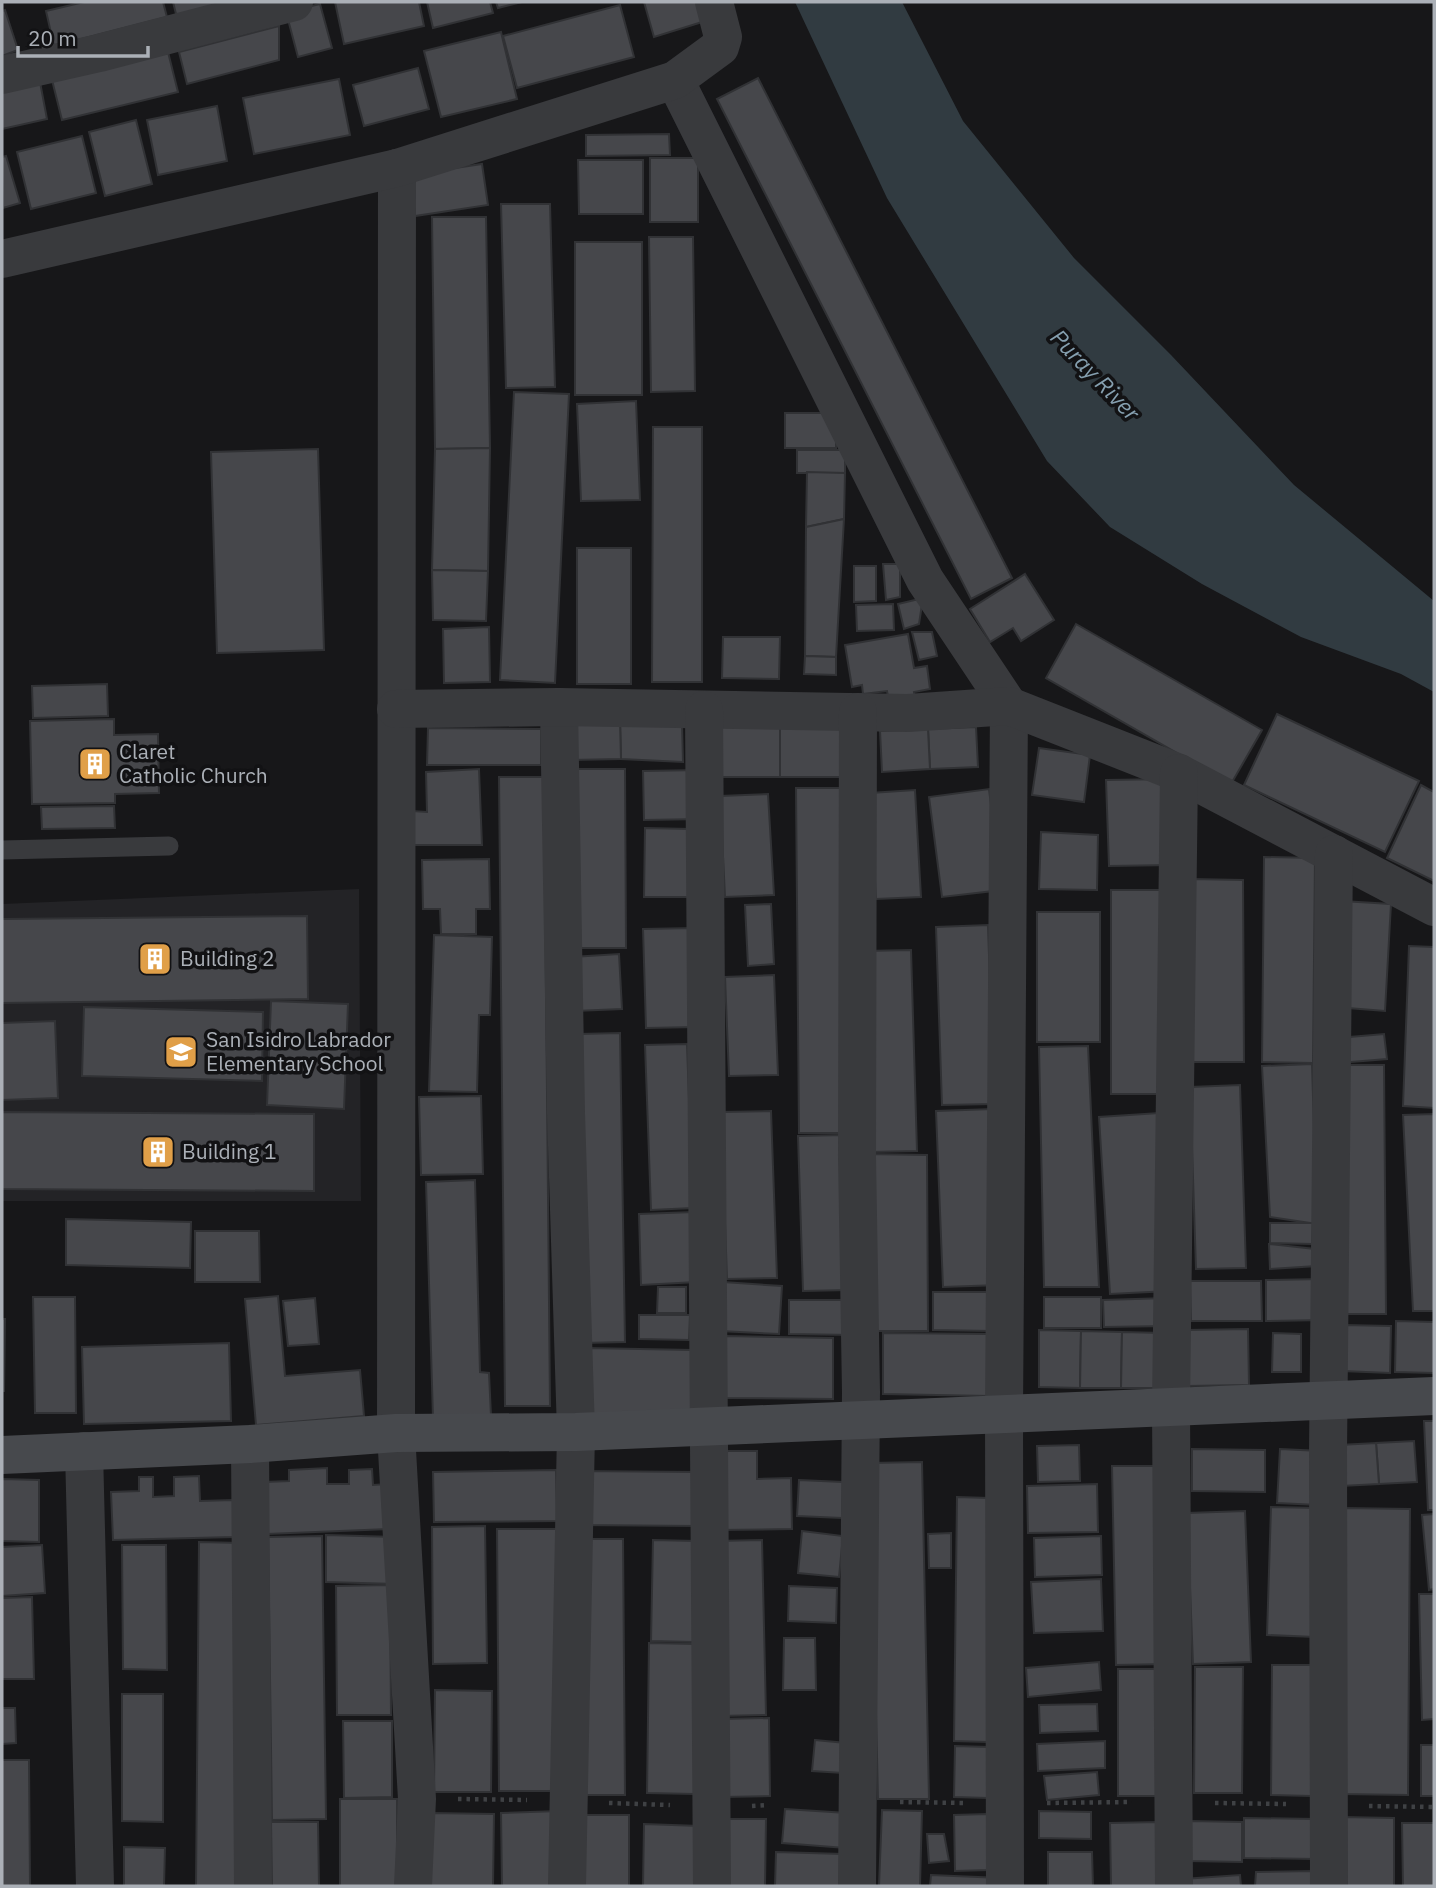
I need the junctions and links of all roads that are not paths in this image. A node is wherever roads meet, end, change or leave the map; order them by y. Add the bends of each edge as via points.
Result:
1 (294, 2) edge
2 (714, 2) edge
3 (2, 75) edge
4 (675, 80) junction
5 (397, 168) junction
6 (2, 259) edge
7 (1009, 706) junction
8 (559, 707) junction
9 (396, 709) junction
10 (704, 710) junction
11 (858, 712) junction
12 (1179, 773) junction
13 (169, 846) dead end
14 (2, 850) edge
15 (1334, 854) junction
16 (1434, 907) edge
17 (1434, 1396) edge
18 (1328, 1401) junction
19 (1171, 1407) junction
20 (1004, 1414) junction
21 (860, 1420) junction
22 (711, 1426) junction
23 (576, 1432) junction
24 (396, 1433) junction
25 (250, 1444) junction
26 (83, 1451) junction
27 (2, 1455) edge
28 (95, 1886) edge
29 (253, 1886) edge
30 (413, 1886) edge
31 (567, 1886) edge
32 (712, 1886) edge
33 (858, 1886) edge
34 (1005, 1886) edge
35 (1174, 1886) edge
36 (1329, 1886) edge

1 - 3 street
2 - 4 street via 723,37 720,47
4 - 5 street
4 - 7 street via 925,580
5 - 6 street
5 - 9 street
7 - 11 street
7 - 12 street
7 - 20 street
8 - 9 street
8 - 10 street
8 - 23 street
9 - 24 street
10 - 11 street
10 - 22 street
11 - 21 street
12 - 15 street
12 - 19 street
13 - 14 lane
15 - 16 street
15 - 18 street
17 - 18 street
18 - 19 street
18 - 36 street
19 - 20 street
19 - 35 street
20 - 21 street
20 - 34 street
21 - 22 street
21 - 33 street
22 - 23 street
22 - 32 street
23 - 24 street
23 - 31 street
24 - 25 street
24 - 30 street via 417,1799
25 - 26 street
25 - 29 street
26 - 27 street
26 - 28 street

